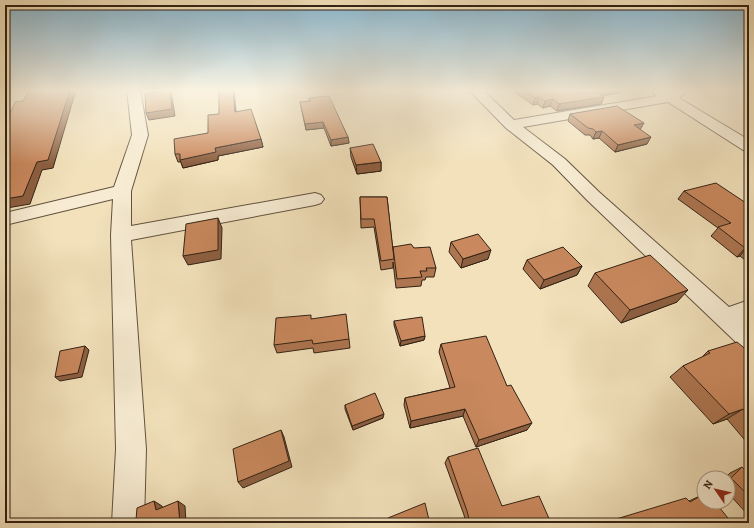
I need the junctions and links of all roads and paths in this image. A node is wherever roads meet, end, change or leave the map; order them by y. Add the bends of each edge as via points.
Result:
1 (137, 115) edge
2 (501, 115) edge
3 (566, 115) edge
4 (704, 115) edge
5 (511, 125) junction
6 (749, 147) edge
7 (122, 191) junction
8 (315, 199) dead end
9 (5, 219) edge
10 (121, 236) junction
11 (749, 309) edge
12 (726, 318) junction
13 (749, 339) edge
14 (128, 523) edge

1 - 7 street via 140,135
2 - 5 street
3 - 5 street
4 - 6 street
5 - 12 street via 559,162
7 - 9 street
7 - 10 street
8 - 10 street
10 - 14 street via 131,449
11 - 12 street
12 - 13 street

